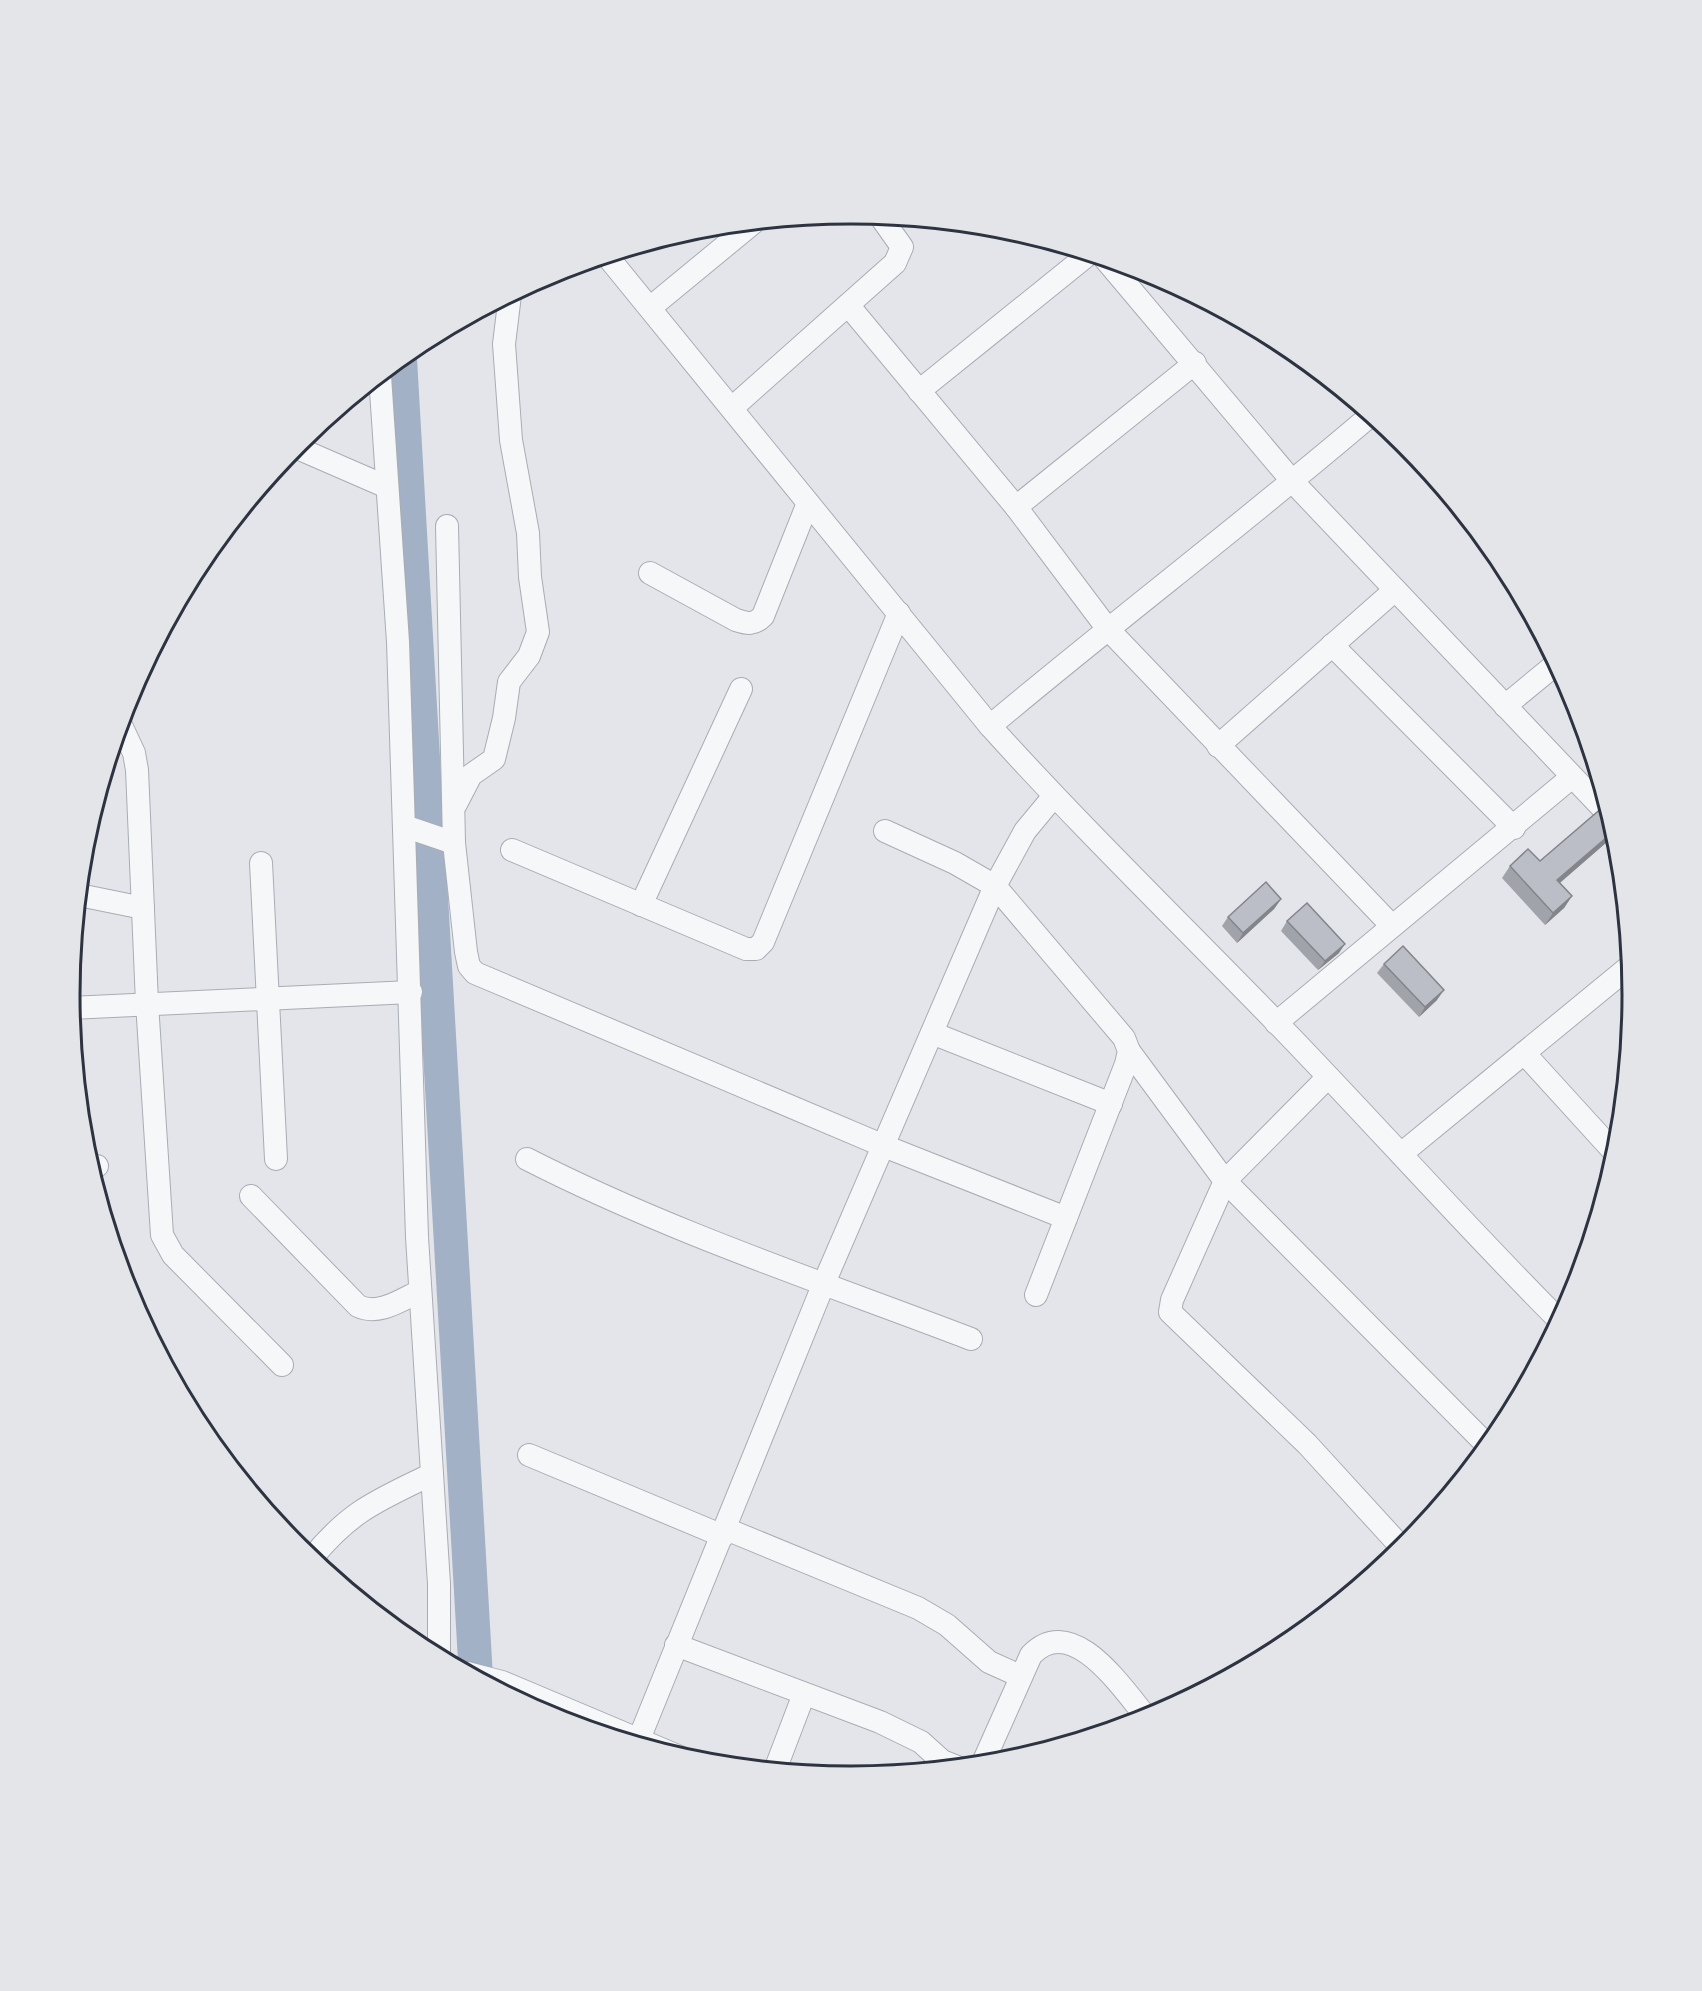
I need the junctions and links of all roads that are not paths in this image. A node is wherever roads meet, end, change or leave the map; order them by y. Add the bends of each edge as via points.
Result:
1 (887, 225) edge
2 (742, 232) edge
3 (1082, 260) edge
4 (612, 262) edge
5 (1115, 271) edge
6 (509, 305) edge
7 (848, 305) junction
8 (651, 307) junction
9 (1195, 363) junction
10 (380, 383) edge
11 (919, 391) junction
12 (732, 408) junction
13 (1365, 420) edge
14 (304, 451) edge
15 (1293, 482) junction
16 (387, 487) junction
17 (808, 503) junction
18 (1016, 507) junction
19 (447, 526) dead end
20 (650, 573) dead end
21 (1395, 590) junction
22 (899, 613) junction
23 (1107, 628) junction
24 (1332, 645) junction
25 (1550, 669) edge
26 (741, 689) dead end
27 (1505, 706) junction
28 (990, 726) junction
29 (125, 734) edge
30 (1218, 746) junction
31 (1572, 777) junction
32 (1054, 796) junction
33 (1598, 804) edge
34 (454, 808) junction
35 (410, 828) junction
36 (1514, 828) junction
37 (885, 831) dead end
38 (450, 842) junction
39 (512, 850) dead end
40 (261, 863) dead end
41 (995, 886) junction
42 (86, 896) edge
43 (641, 905) junction
44 (143, 908) junction
45 (1392, 926) junction
46 (1622, 973) edge
47 (411, 992) junction
48 (269, 998) junction
49 (147, 1003) junction
50 (80, 1007) edge
51 (1276, 1023) junction
52 (932, 1033) junction
53 (1129, 1051) junction
54 (1524, 1053) junction
55 (1328, 1077) junction
56 (1111, 1104) junction
57 (1608, 1145) edge
58 (884, 1146) junction
59 (1401, 1154) junction
60 (276, 1159) dead end
61 (527, 1159) dead end
62 (1225, 1181) junction
63 (251, 1196) dead end
64 (1066, 1218) junction
65 (824, 1283) junction
66 (420, 1291) junction
67 (1036, 1295) dead end
68 (1553, 1314) edge
69 (971, 1340) dead end
70 (282, 1365) dead end
71 (1481, 1439) edge
72 (529, 1455) dead end
73 (432, 1474) junction
74 (725, 1532) junction
75 (1396, 1542) edge
76 (317, 1552) edge
77 (676, 1645) junction
78 (439, 1648) edge
79 (1020, 1676) junction
80 (804, 1694) junction
81 (1140, 1710) edge
82 (640, 1737) edge
83 (986, 1754) edge
84 (942, 1761) edge
85 (778, 1763) edge

1 - 7 street via 899,240 901,255
2 - 8 street
3 - 11 street
4 - 8 street
5 - 9 street
6 - 34 street via 504,344 511,440 528,533 538,632 529,656 509,682 494,759 471,775
7 - 11 street
7 - 12 street
8 - 12 street
9 - 15 street
9 - 18 street
10 - 16 street
11 - 18 street
12 - 17 street
13 - 15 street
14 - 16 street
15 - 21 street
15 - 23 street
16 - 35 street
17 - 20 street via 763,616 756,622 736,620
17 - 22 street
18 - 23 street
19 - 34 street
21 - 24 street
21 - 27 street
22 - 28 street
22 - 43 street via 763,942 756,949 746,949
23 - 28 street
23 - 30 street
24 - 30 street
24 - 36 street
25 - 27 street
26 - 43 street
27 - 31 street
28 - 32 street
29 - 44 street via 137,770
30 - 45 street
31 - 33 street
31 - 36 street
32 - 41 street via 1025,831
32 - 51 street
34 - 38 street
35 - 38 street
35 - 47 street
36 - 45 street
37 - 41 street
38 - 58 street via 466,952 475,973
39 - 43 street
40 - 48 street
41 - 52 street
41 - 53 street via 1124,1038
42 - 44 street
44 - 49 street
45 - 51 street
46 - 54 street
47 - 48 street
47 - 66 street
48 - 49 street
48 - 60 street
49 - 50 street
49 - 70 street via 162,1235 173,1255
51 - 55 street
52 - 56 street
52 - 58 street
53 - 56 street
53 - 62 street
54 - 57 street
54 - 59 street
55 - 59 street
55 - 62 street
56 - 64 street
58 - 64 street
58 - 65 street
59 - 68 street via 1466,1227
61 - 65 street via 670,1227
62 - 71 street
62 - 75 street via 1170,1312 1307,1444
63 - 66 street via 358,1306 379,1310
64 - 67 street
65 - 69 street
65 - 74 street
66 - 73 street
72 - 74 street
73 - 76 street via 354,1514
73 - 78 street
74 - 77 street
74 - 79 street via 918,1608 946,1625 989,1662
77 - 80 street
77 - 82 street
79 - 81 street via 1040,1646 1064,1642 1075,1645 1105,1669
79 - 83 street
80 - 84 street via 909,1736
80 - 85 street

